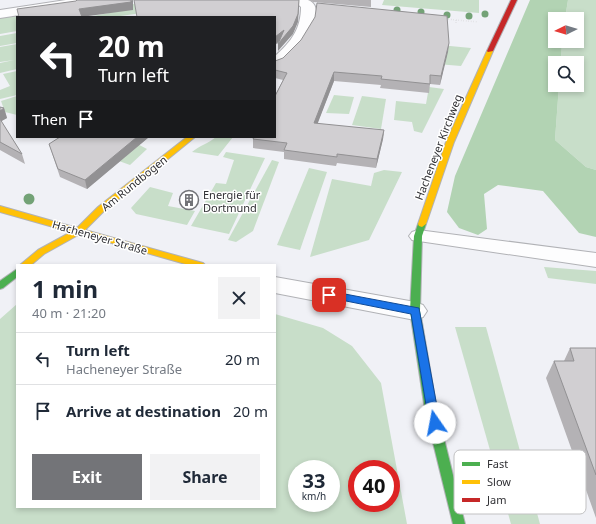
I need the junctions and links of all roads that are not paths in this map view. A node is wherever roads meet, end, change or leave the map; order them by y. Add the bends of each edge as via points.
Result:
1 (90, 0) edge
2 (514, 0) edge
3 (307, 4) edge
4 (0, 14) edge
5 (276, 61) edge
6 (190, 138) edge
7 (0, 209) edge
8 (78, 232) junction
9 (418, 236) junction
10 (596, 260) edge
11 (26, 264) edge
12 (196, 264) edge
13 (16, 273) edge
14 (276, 285) edge
15 (0, 286) edge
16 (415, 311) junction
17 (454, 504) edge
18 (457, 514) edge
19 (459, 524) edge

1 - 4 street
2 - 9 main road, Hacheneyer Kirchweg via 450,142
3 - 5 street via 309,20 303,36
6 - 8 main road, Am Rundbogen via 101,209
7 - 8 main road, Hacheneyer Straße
8 - 11 main road, Am Rundbogen via 40,252
8 - 12 main road, Hacheneyer Straße
9 - 10 lane
9 - 16 main road, Hacheneyer Kirchweg
13 - 15 main road
14 - 16 street
16 - 17 main road via 431,410
18 - 19 main road

